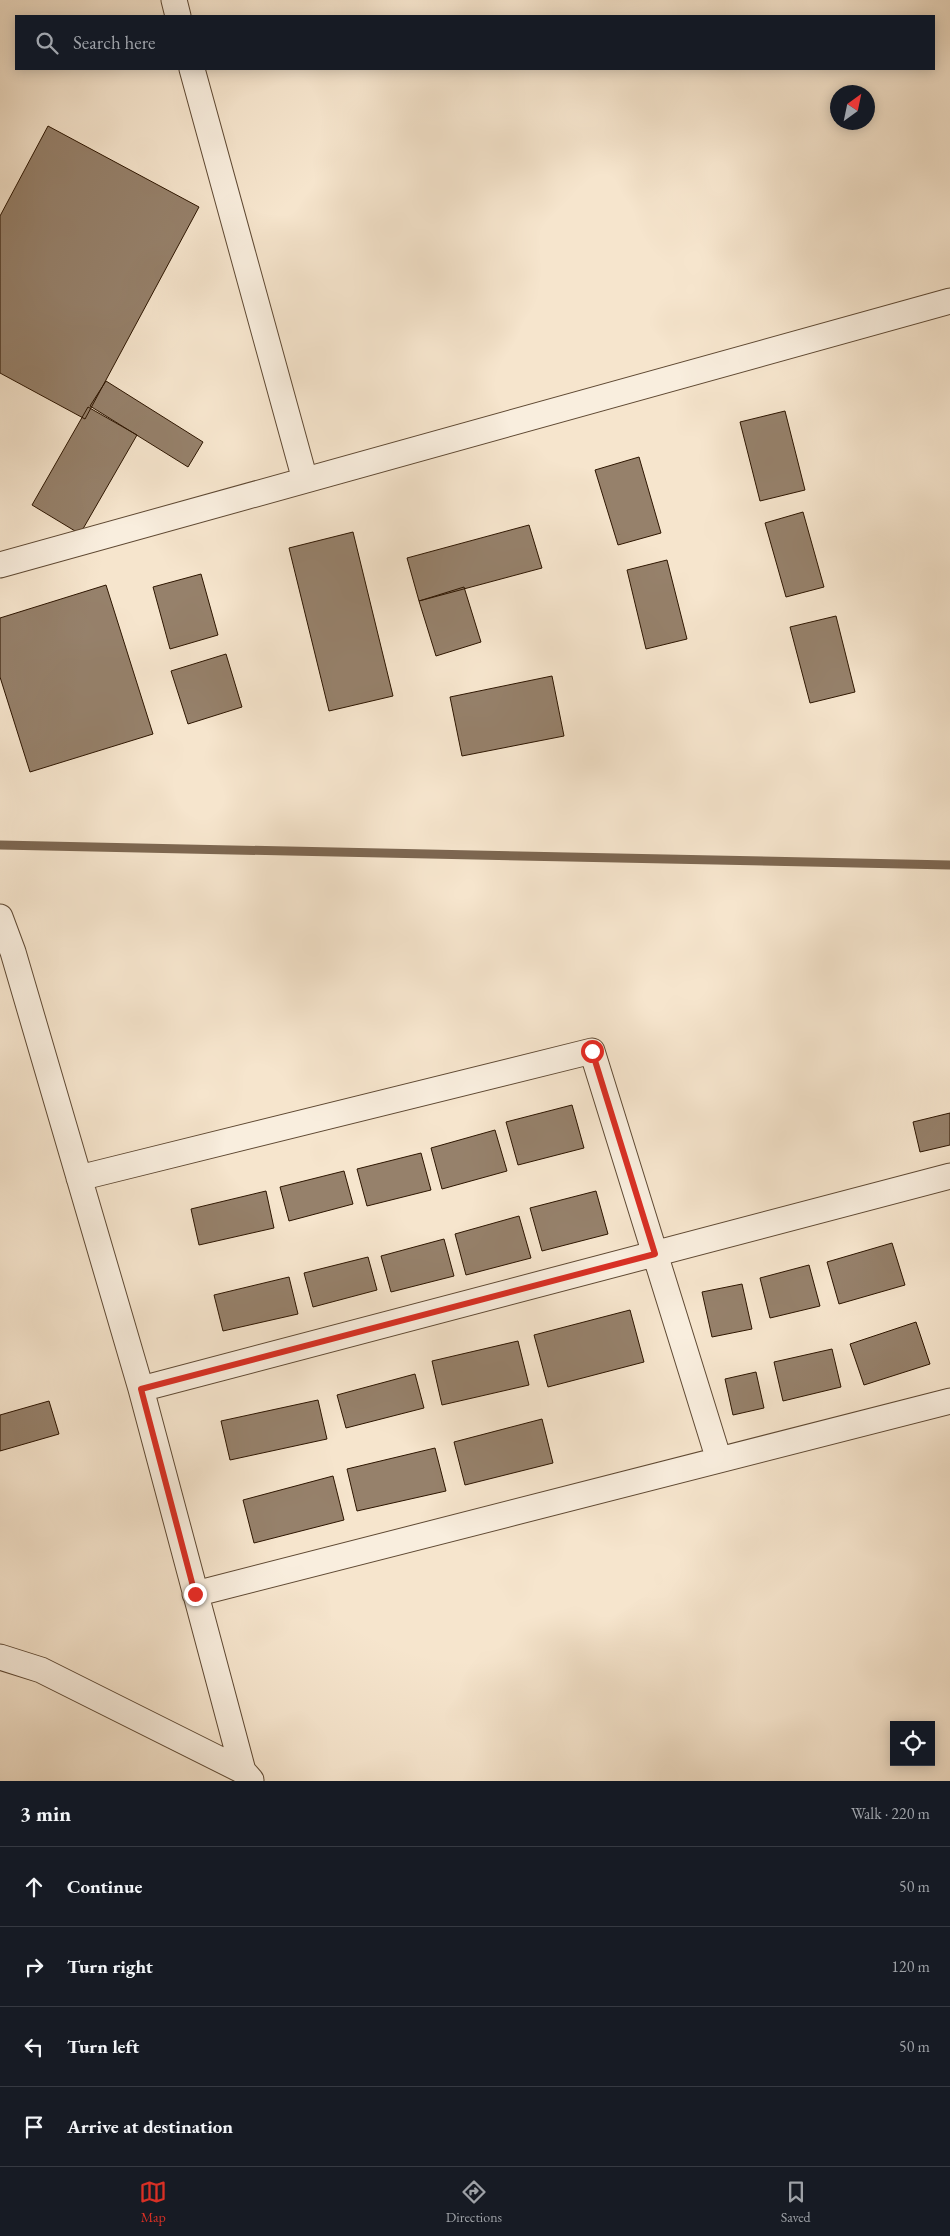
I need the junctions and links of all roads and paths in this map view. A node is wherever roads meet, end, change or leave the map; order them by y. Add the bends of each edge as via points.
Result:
1 (174, 0) edge
2 (178, 15) edge
3 (192, 70) edge
4 (950, 301) edge
5 (305, 480) junction
6 (0, 565) edge
7 (0, 917) edge
8 (950, 1176) edge
9 (79, 1178) junction
10 (655, 1254) junction
11 (141, 1389) junction
12 (950, 1401) edge
13 (719, 1460) junction
14 (195, 1594) junction
15 (0, 1658) edge
16 (247, 1776) edge

1 - 2 street
3 - 5 street
4 - 5 street
5 - 6 street
7 - 9 street
8 - 10 street
9 - 10 street via 592,1051
9 - 11 street
10 - 11 street
10 - 13 street
11 - 14 street
12 - 13 street
13 - 14 street
14 - 16 street
15 - 16 street via 41,1670

